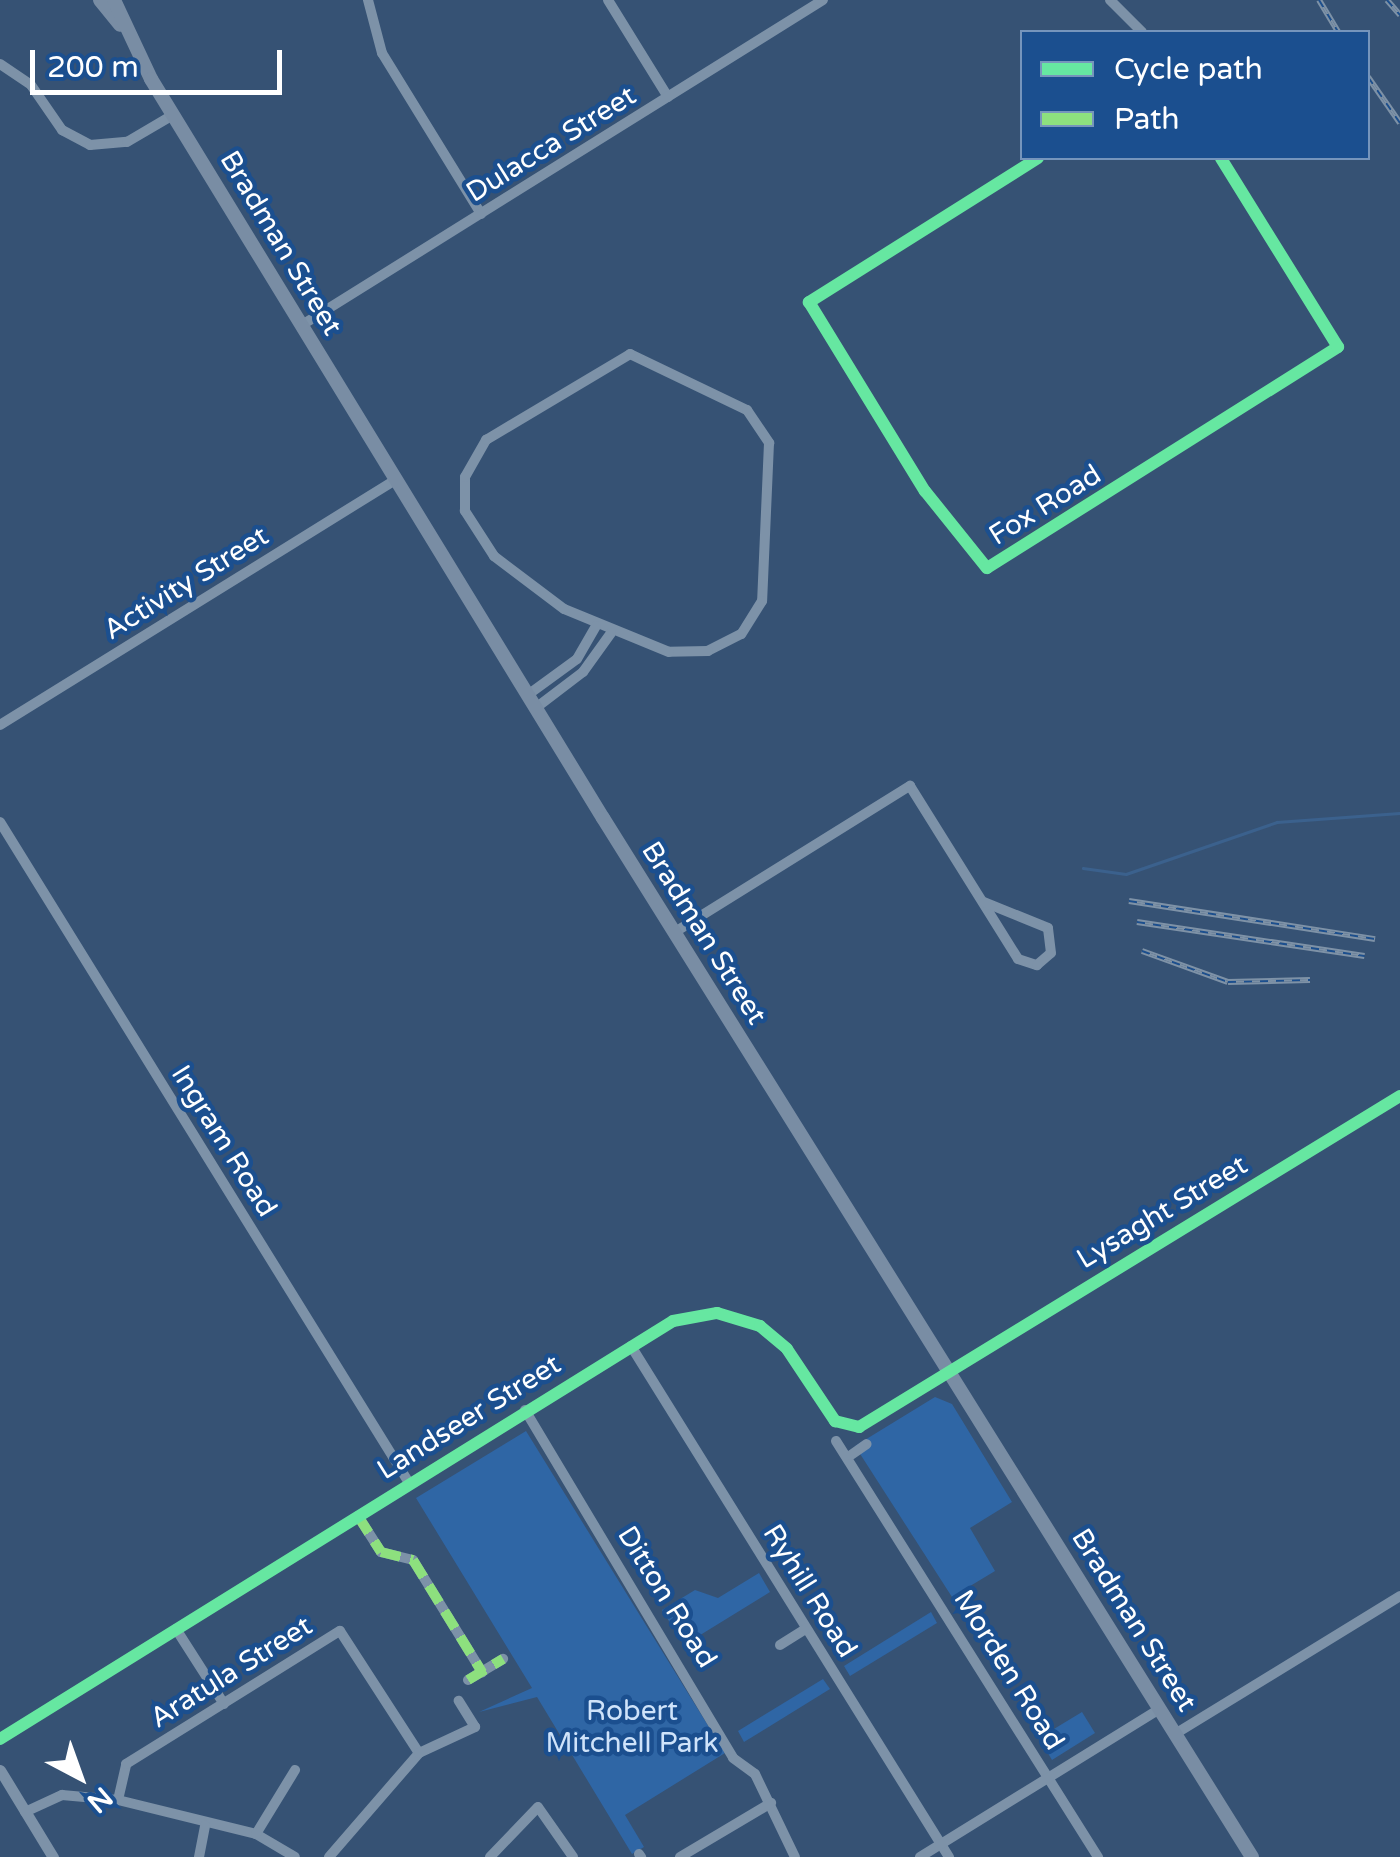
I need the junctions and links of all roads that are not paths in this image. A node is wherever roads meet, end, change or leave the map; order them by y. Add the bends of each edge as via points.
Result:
1 (100, 0) edge
2 (114, 0) edge
3 (368, 0) edge
4 (608, 0) edge
5 (823, 0) edge
6 (1110, 0) edge
7 (124, 30) junction
8 (1140, 30) edge
9 (0, 64) edge
10 (668, 97) junction
11 (173, 115) junction
12 (1035, 160) edge
13 (1221, 160) edge
14 (481, 214) junction
15 (302, 325) junction
16 (397, 479) junction
17 (596, 626) junction
18 (611, 633) junction
19 (533, 701) junction
20 (0, 725) edge
21 (0, 822) edge
22 (984, 902) junction
23 (675, 932) junction
24 (1400, 1096) edge
25 (631, 1346) junction
26 (951, 1373) junction
27 (525, 1410) junction
28 (836, 1441) dead end
29 (867, 1444) dead end
30 (852, 1455) junction
31 (409, 1484) junction
32 (358, 1516) junction
33 (1400, 1596) edge
34 (176, 1629) junction
35 (806, 1629) junction
36 (780, 1645) dead end
37 (503, 1659) dead end
38 (482, 1672) junction
39 (468, 1680) dead end
40 (459, 1701) dead end
41 (224, 1704) junction
42 (1160, 1708) junction
43 (1176, 1734) junction
44 (0, 1739) edge
45 (418, 1754) junction
46 (0, 1770) edge
47 (294, 1770) dead end
48 (1049, 1778) junction
49 (118, 1800) junction
50 (771, 1802) junction
51 (25, 1812) junction
52 (205, 1826) junction
53 (256, 1834) junction
54 (941, 1844) junction
55 (53, 1857) edge
56 (199, 1857) edge
57 (296, 1857) edge
58 (330, 1857) edge
59 (490, 1857) edge
60 (572, 1857) edge
61 (680, 1857) edge
62 (795, 1857) edge
63 (920, 1857) edge
64 (949, 1857) edge
65 (1098, 1857) edge
66 (1252, 1857) edge

1 - 7 main road, Bradman Street
2 - 7 main road, Bradman Street
3 - 14 street via 382,53
4 - 10 street
5 - 10 street, Dulacca Street
6 - 8 street
7 - 11 main road, Bradman Street
9 - 11 street via 31,85 62,130 90,145 127,142
10 - 14 street, Dulacca Street
11 - 15 main road, Bradman Street
12 - 13 street, Fox Road via 809,302 925,491 987,568 1338,348
14 - 15 street, Dulacca Street
15 - 16 main road, Bradman Street
16 - 19 main road, Bradman Street
16 - 20 street, Activity Street
17 - 18 street
17 - 18 street via 486,548 465,511 465,477 494,434 609,360 637,354 760,426 772,462 766,578 748,626 708,651 678,654
17 - 19 street via 577,660
18 - 19 street via 582,672
19 - 23 main road, Bradman Street
21 - 31 street, Ingram Road
22 - 22 street via 1048,928 1051,953 1022,962
22 - 23 street via 910,786
23 - 26 main road, Bradman Street
24 - 26 street, Lysaght Street
25 - 26 street, Landseer Street via 690,1316 749,1321 782,1342 834,1422 852,1428
25 - 27 street, Landseer Street
25 - 35 street, Ryhill Road
26 - 42 main road, Bradman Street
27 - 31 street, Landseer Street
27 - 50 street, Ditton Road via 733,1758
28 - 30 street, Morden Road
29 - 30 street
30 - 48 street, Morden Road
31 - 32 street, Landseer Street
32 - 34 street, Landseer Street
32 - 38 street via 382,1552 412,1560
33 - 43 street
34 - 41 street
34 - 44 street, Landseer Street
35 - 36 street
35 - 54 street, Ryhill Road
37 - 38 street
38 - 39 street
40 - 45 street via 475,1727
41 - 45 street, Aratula Street via 340,1631
41 - 49 street, Aratula Street via 126,1764
42 - 43 main road, Bradman Street
42 - 48 street
43 - 66 main road, Bradman Street
45 - 58 street
46 - 51 street
47 - 53 street
48 - 54 street
48 - 65 street, Morden Road
49 - 51 street via 62,1795
49 - 52 street
50 - 61 street
50 - 62 street, Ditton Road
51 - 55 street
52 - 53 street
52 - 56 street
53 - 57 street
54 - 63 street
54 - 64 street, Ryhill Road
59 - 60 street via 538,1807

